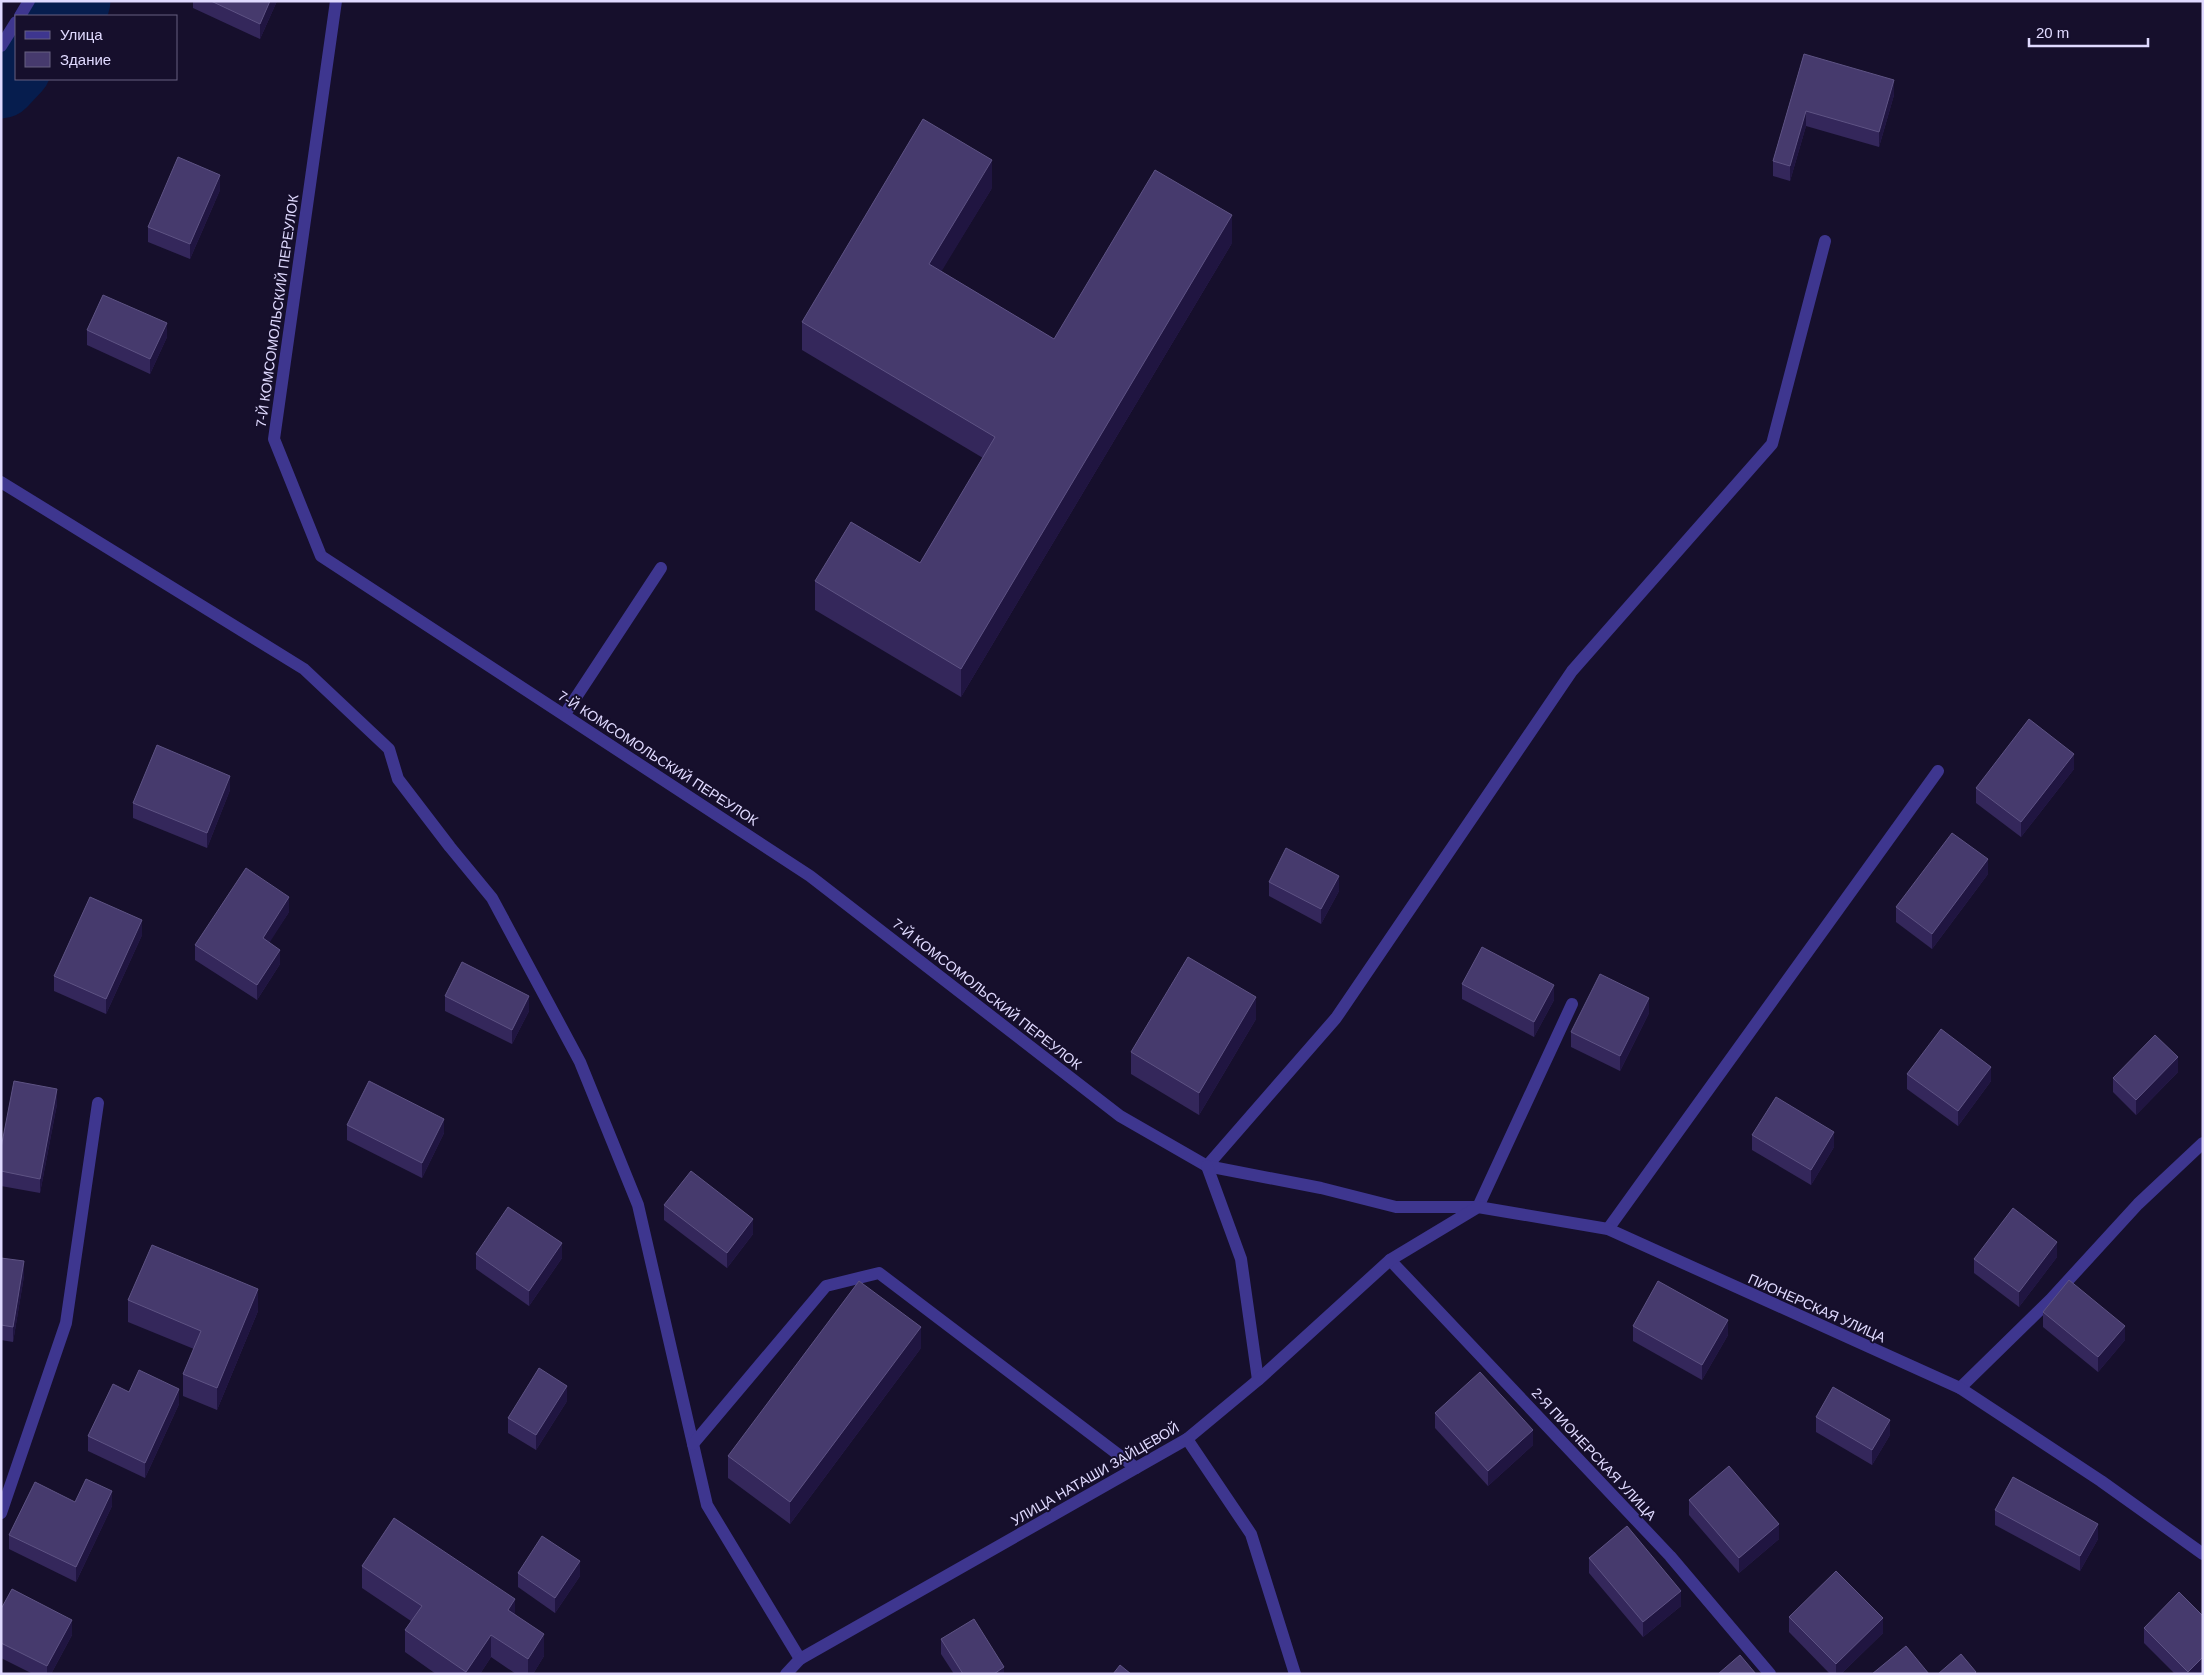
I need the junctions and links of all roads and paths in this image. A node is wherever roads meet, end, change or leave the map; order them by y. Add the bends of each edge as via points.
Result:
1 (29, 1) edge
2 (336, 1) edge
3 (21, 15) edge
4 (15, 24) edge
5 (1, 46) edge
6 (1825, 241) dead end
7 (1, 482) edge
8 (661, 568) dead end
9 (565, 714) junction
10 (1938, 771) dead end
11 (1572, 1004) dead end
12 (98, 1104) dead end
13 (2203, 1143) edge
14 (1207, 1166) junction
15 (1478, 1207) junction
16 (1608, 1229) junction
17 (1390, 1260) junction
18 (1258, 1380) junction
19 (1960, 1388) junction
20 (1187, 1439) junction
21 (693, 1444) junction
22 (1136, 1468) junction
23 (1, 1513) edge
24 (2203, 1554) edge
25 (800, 1659) junction
26 (786, 1674) edge
27 (1295, 1674) edge
28 (1770, 1674) edge

1 - 3 street
2 - 9 street, 7-Й КОМСОМОЛЬСКИЙ ПЕРЕУЛОК via 274,439 322,556
4 - 5 street
6 - 14 street via 1772,444 1572,671 1336,1018
7 - 21 street via 304,669 389,748 398,779 492,898 580,1062 638,1205
8 - 9 street
9 - 14 street, 7-Й КОМСОМОЛЬСКИЙ ПЕРЕУЛОК via 810,876 1120,1116
10 - 16 street
11 - 15 street
12 - 23 street via 66,1323
13 - 19 street via 2138,1204 2051,1299
14 - 15 street, 7-Й КОМСОМОЛЬСКИЙ ПЕРЕУЛОК via 1321,1188 1396,1207
14 - 18 street via 1241,1259
15 - 16 street, ПИОНЕРСКАЯ УЛИЦА
15 - 17 street
16 - 19 street, ПИОНЕРСКАЯ УЛИЦА
17 - 18 street, УЛИЦА НАТАШИ ЗАЙЦЕВОЙ
17 - 28 street, 2-Я ПИОНЕРСКАЯ УЛИЦА via 1670,1556
18 - 20 street, УЛИЦА НАТАШИ ЗАЙЦЕВОЙ
19 - 24 street, ПИОНЕРСКАЯ УЛИЦА via 2101,1481
20 - 22 street, УЛИЦА НАТАШИ ЗАЙЦЕВОЙ
20 - 27 street via 1251,1534
21 - 22 street via 826,1286 879,1273
21 - 25 street via 707,1505
22 - 25 street, УЛИЦА НАТАШИ ЗАЙЦЕВОЙ
25 - 26 street, УЛИЦА НАТАШИ ЗАЙЦЕВОЙ

